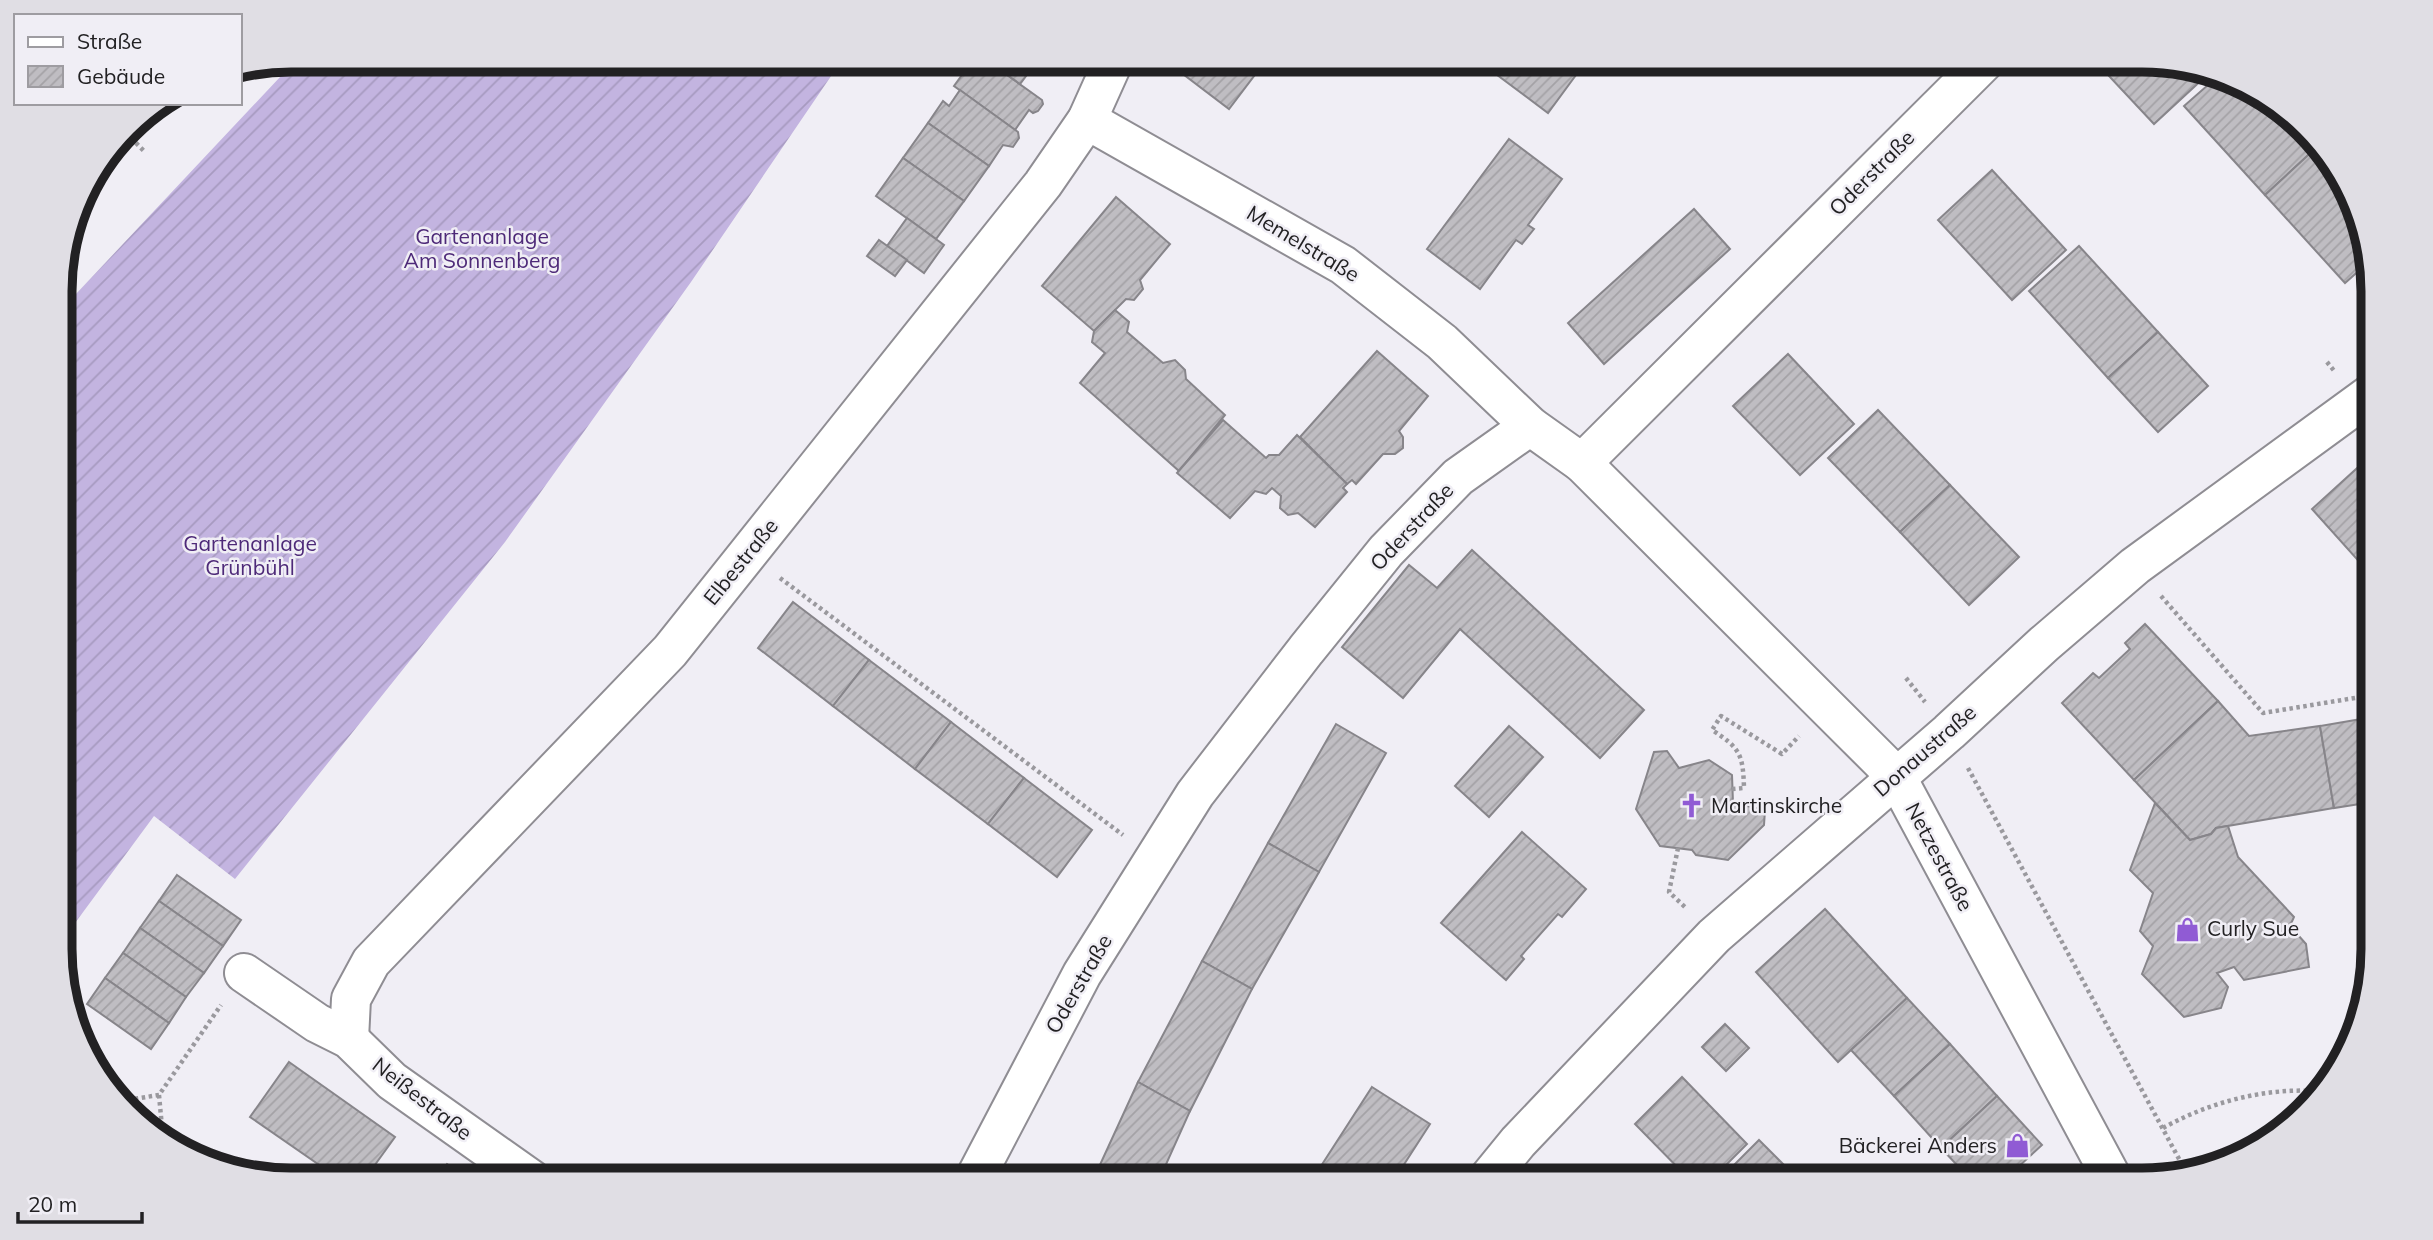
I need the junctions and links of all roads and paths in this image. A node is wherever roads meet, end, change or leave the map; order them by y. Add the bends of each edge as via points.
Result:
1 (1109, 72) edge
2 (1965, 72) edge
3 (1087, 120) junction
4 (132, 140) edge
5 (144, 151) dead end
6 (2361, 401) edge
7 (1531, 426) junction
8 (1582, 463) junction
9 (748, 554) junction
10 (2135, 566) junction
11 (1906, 678) dead end
12 (2361, 697) edge
13 (1826, 707) junction
14 (1949, 732) junction
15 (1896, 776) junction
16 (1732, 789) dead end
17 (1678, 848) dead end
18 (1154, 859) junction
19 (1714, 936) junction
20 (244, 973) joint
21 (349, 1039) junction
22 (2309, 1091) edge
23 (159, 1095) junction
24 (131, 1099) edge
25 (160, 1124) edge
26 (2163, 1128) junction
27 (2182, 1164) edge
28 (515, 1168) edge
29 (980, 1168) edge
30 (1497, 1168) edge
31 (2101, 1168) edge

1 - 3 street, Elbestraße
2 - 8 street, Oderstraße
3 - 7 street, Memelstraße via 1343,265 1442,342
3 - 9 street, Elbestraße via 1034,195
4 - 5 path
6 - 10 street, Donaustraße
7 - 8 street
7 - 18 street, Oderstraße via 1458,477 1386,551 1195,794
8 - 13 street, Netzestraße
9 - 18 path
9 - 21 street, Elbestraße via 670,650 370,962 351,999
10 - 12 path via 2263,713
10 - 14 street, Donaustraße
11 - 14 path
13 - 15 street, Netzestraße
13 - 16 path via 1782,754 1721,716 1712,730 1735,745 1743,770 1744,788
14 - 15 street, Donaustraße
14 - 26 path
15 - 19 street, Donaustraße
15 - 31 street, Netzestraße
17 - 19 path via 1669,892
18 - 29 street, Oderstraße via 1082,974
19 - 30 street, Donaustraße
20 - 21 street, Neißestraße
20 - 23 path
21 - 28 street, Neißestraße via 392,1081
22 - 26 path via 2239,1097
23 - 24 path
23 - 25 path
26 - 27 path

